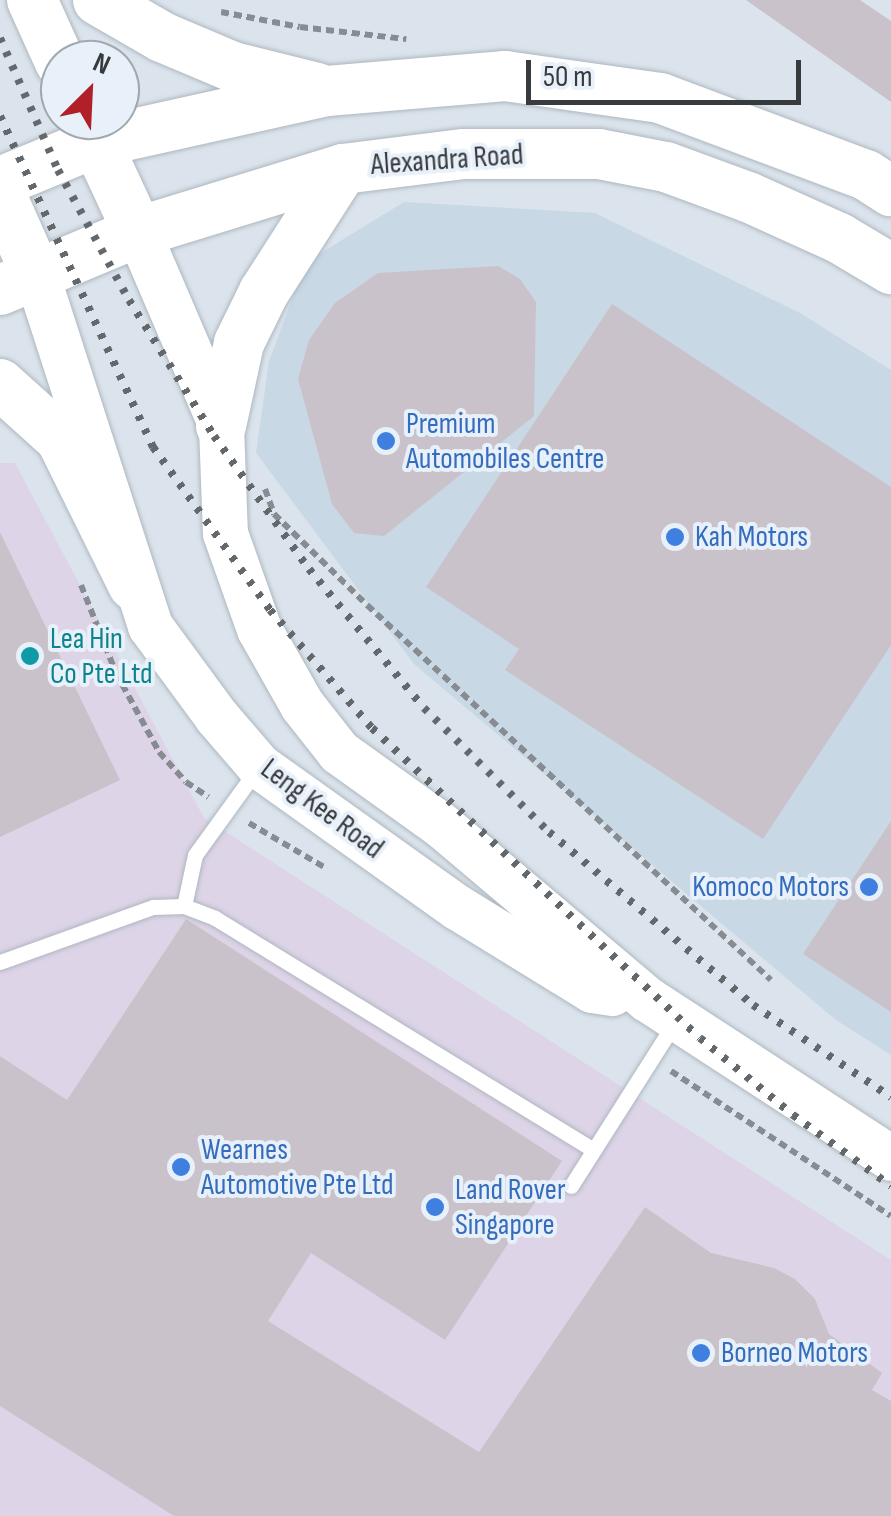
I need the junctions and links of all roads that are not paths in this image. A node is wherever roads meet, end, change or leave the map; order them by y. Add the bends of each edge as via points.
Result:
1 (32, 0) edge
2 (98, 0) edge
3 (50, 40) edge
4 (327, 91) junction
5 (140, 123) edge
6 (76, 140) edge
7 (96, 140) edge
8 (343, 169) junction
9 (0, 182) edge
10 (891, 190) edge
11 (0, 193) edge
12 (138, 232) junction
13 (891, 269) edge
14 (18, 283) edge
15 (0, 384) edge
16 (221, 426) junction
17 (133, 585) junction
18 (260, 766) junction
19 (184, 906) junction
20 (0, 962) edge
21 (662, 1009) junction
22 (592, 1150) junction
23 (891, 1158) edge
24 (571, 1186) dead end

1 - 3 main road
2 - 4 main road via 233,67
4 - 5 main road
4 - 10 main road via 505,76 660,98
6 - 9 main road
7 - 12 main road
8 - 12 main road, Alexandra Road
8 - 13 main road, Alexandra Road via 464,154 599,154 666,167 748,198
8 - 16 main road via 239,343
11 - 14 main road
12 - 14 main road, Alexandra Road
12 - 16 street, Leng Kee Road
14 - 17 street, Leng Kee Road via 94,445
15 - 17 main road via 61,438
16 - 21 street, Leng Kee Road via 226,533 259,629 302,706 339,752 441,826
17 - 18 street, Leng Kee Road via 166,653
18 - 19 lane via 195,855
18 - 21 street, Leng Kee Road via 456,907 592,990
19 - 20 lane via 153,907
19 - 22 lane via 214,918
21 - 22 lane
21 - 23 street, Leng Kee Road
22 - 24 lane

